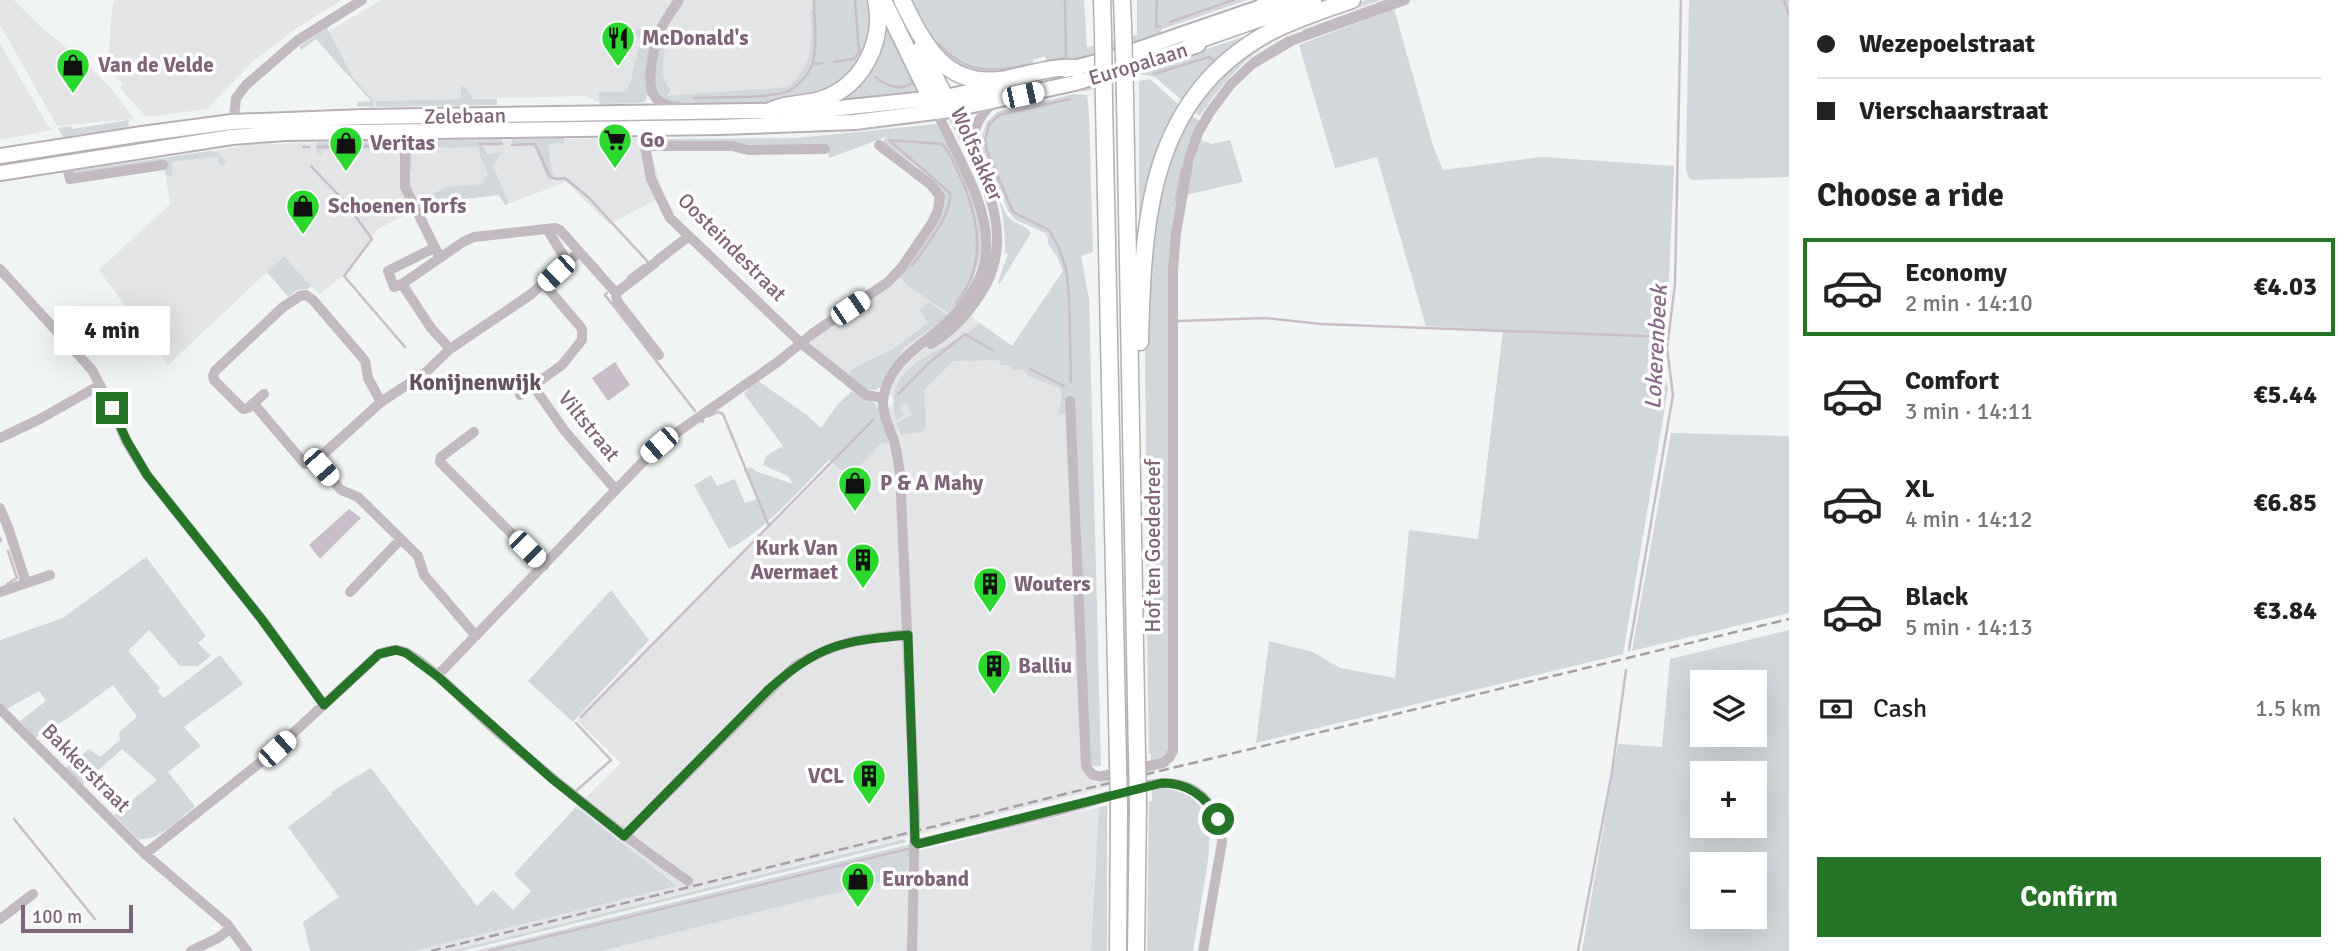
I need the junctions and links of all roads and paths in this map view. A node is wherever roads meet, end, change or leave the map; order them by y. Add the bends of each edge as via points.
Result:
1 (362, 0) edge
2 (679, 0) edge
3 (876, 0) edge
4 (883, 0) edge
5 (899, 0) edge
6 (1102, 0) edge
7 (1122, 0) edge
8 (1282, 0) edge
9 (1313, 0) edge
10 (1336, 0) edge
11 (1352, 0) edge
12 (1405, 0) edge
13 (1267, 4) edge
14 (1188, 48) junction
15 (1076, 68) junction
16 (997, 100) junction
17 (941, 104) junction
18 (774, 109) junction
19 (645, 128) junction
20 (232, 129) junction
21 (405, 131) junction
22 (879, 145) dead end
23 (645, 146) junction
24 (825, 149) dead end
25 (0, 156) edge
26 (66, 162) junction
27 (163, 164) dead end
28 (0, 173) edge
29 (997, 221) junction
30 (547, 229) junction
31 (689, 236) junction
32 (579, 252) junction
33 (437, 253) junction
34 (568, 262) junction
35 (0, 269) edge
36 (402, 284) junction
37 (544, 284) junction
38 (616, 293) junction
39 (801, 343) junction
40 (450, 349) junction
41 (659, 355) dead end
42 (902, 361) junction
43 (100, 385) junction
44 (534, 387) junction
45 (264, 394) dead end
46 (520, 395) dead end
47 (883, 398) junction
48 (1070, 401) dead end
49 (381, 402) junction
50 (253, 403) junction
51 (1132, 427) junction
52 (474, 432) dead end
53 (0, 438) edge
54 (319, 463) junction
55 (615, 489) junction
56 (0, 508) edge
57 (401, 539) junction
58 (544, 566) junction
59 (50, 575) dead end
60 (26, 583) junction
61 (0, 592) edge
62 (350, 592) dead end
63 (908, 635) junction
64 (476, 636) junction
65 (437, 676) junction
66 (324, 705) junction
67 (0, 709) edge
68 (624, 836) junction
69 (915, 841) junction
70 (145, 854) junction
71 (688, 881) dead end
72 (33, 894) dead end
73 (0, 919) edge
74 (230, 929) junction
75 (191, 951) edge
76 (247, 951) edge
77 (912, 951) edge
78 (1118, 951) edge
79 (1136, 951) edge
80 (1203, 951) edge

1 - 20 street via 298,40 246,85 236,98
2 - 18 street via 656,43 649,87 657,100 679,107
3 - 18 highway via 875,44 854,79 828,97
4 - 17 highway
5 - 15 highway via 926,47 961,74 1000,80 1058,66
5 - 17 highway
6 - 78 highway, bridge
7 - 51 highway, bridge
8 - 13 main road, Europalaan
9 - 14 highway via 1198,40
10 - 14 main road, Europalaan
11 - 51 highway via 1284,25 1252,43 1210,80 1177,125 1148,211 1141,277 1139,397
12 - 48 street, Hof ten Goededreef via 1293,40 1263,57 1216,102 1194,143 1183,182 1173,271 1173,751 1163,763 1103,776 1095,776 1086,766
13 - 15 main road, Europalaan
14 - 16 main road, Europalaan via 1075,83
15 - 17 main road, Europalaan
16 - 17 main road, Europalaan
16 - 29 street, Wolfsakker via 978,121 973,142 995,196
17 - 18 main road, Zelebaan
17 - 19 main road, Zelebaan via 828,123
17 - 29 street, Wolfsakker via 983,178
17 - 42 street, Wolfsakker via 981,205 987,245 977,284 964,306
18 - 20 main road, Zelebaan via 364,117
19 - 21 main road, Zelebaan
19 - 23 street, Oosteindestraat
20 - 21 main road, Zelebaan
20 - 25 main road, Zelebaan via 142,134
20 - 26 main road, Zelebaan
21 - 33 street via 405,187
22 - 39 street via 930,184 940,196 938,211 888,282
23 - 24 street
23 - 31 street, Oosteindestraat via 660,201
26 - 27 street via 70,179
26 - 28 main road, Zelebaan
29 - 42 street, Wolfsakker via 995,261 970,311 949,332
30 - 32 street via 559,230
30 - 33 street via 474,237
30 - 34 street
31 - 38 street
31 - 39 street, Oosteindestraat
32 - 34 street
32 - 38 street
33 - 36 street
33 - 36 street via 388,271 394,287
34 - 37 street
35 - 43 street via 80,355
36 - 40 street
37 - 40 street
37 - 44 street via 583,335 562,365
38 - 41 street via 617,301
39 - 47 street via 866,395
39 - 55 street via 659,445
40 - 49 street via 425,373
42 - 47 street, Wolfsakker
43 - 53 street
43 - 66 street via 147,475
44 - 46 street
44 - 55 street, Viltstraat
45 - 50 street
47 - 63 street via 900,473
49 - 50 street via 365,361 306,295 283,307 215,371 214,380 239,407
49 - 54 street via 323,454
50 - 54 street via 305,464
51 - 79 highway, bridge
52 - 58 street via 440,462
54 - 57 street via 341,490 358,497
55 - 58 street
56 - 60 street
57 - 62 street
57 - 64 street via 418,556 424,575
58 - 64 street
59 - 60 street
60 - 61 street
63 - 68 street via 855,640 795,666
63 - 69 street
64 - 65 street
65 - 66 street via 406,653 387,651
65 - 68 street
66 - 70 street via 266,758
67 - 70 street, Bakkerstraat
68 - 71 street
69 - 77 street
69 - 80 street via 1152,785 1174,784 1197,792 1211,806 1222,842
70 - 74 street, Bakkerstraat
72 - 73 street
74 - 75 street
74 - 76 street, Bakkerstraat

